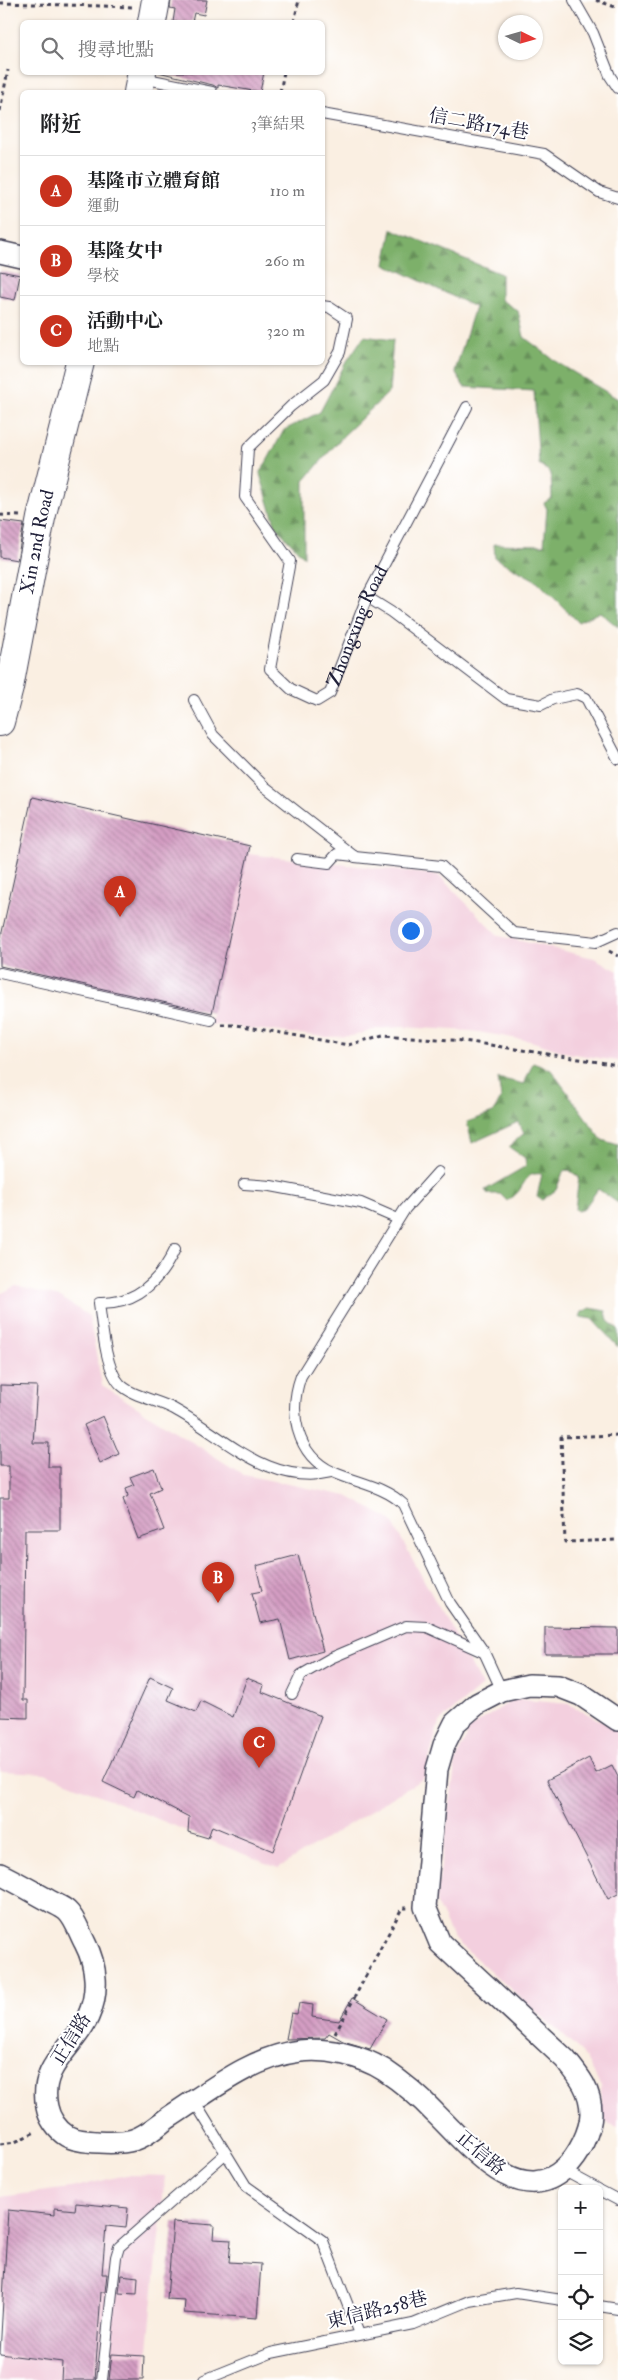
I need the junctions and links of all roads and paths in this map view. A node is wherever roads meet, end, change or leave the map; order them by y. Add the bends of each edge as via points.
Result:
1 (299, 0) edge
2 (574, 0) edge
3 (596, 0) edge
4 (22, 2) edge
5 (0, 4) edge
6 (618, 8) edge
7 (154, 10) edge
8 (294, 20) edge
9 (8, 70) dead end
10 (283, 75) edge
11 (140, 81) edge
12 (618, 88) edge
13 (199, 90) edge
14 (280, 90) edge
15 (0, 111) edge
16 (325, 115) edge
17 (618, 198) edge
18 (0, 252) edge
19 (20, 257) edge
20 (325, 306) edge
21 (79, 365) edge
22 (468, 407) dead end
23 (367, 597) junction
24 (4, 688) edge
25 (194, 700) dead end
26 (0, 722) edge
27 (618, 759) edge
28 (355, 856) junction
29 (297, 860) dead end
30 (618, 932) edge
31 (0, 973) edge
32 (214, 1023) joint
33 (618, 1064) edge
34 (438, 1172) dead end
35 (244, 1184) dead end
36 (398, 1219) junction
37 (175, 1249) dead end
38 (618, 1435) edge
39 (332, 1472) junction
40 (618, 1540) edge
41 (484, 1652) junction
42 (502, 1691) junction
43 (292, 1694) dead end
44 (618, 1720) edge
45 (0, 1874) edge
46 (425, 1907) junction
47 (325, 2052) junction
48 (194, 2101) junction
49 (54, 2123) junction
50 (0, 2144) edge
51 (226, 2152) junction
52 (563, 2170) junction
53 (591, 2185) edge
54 (603, 2192) edge
55 (618, 2200) edge
56 (558, 2299) edge
57 (603, 2307) edge
58 (618, 2310) edge
59 (359, 2334) junction
60 (102, 2380) edge
61 (204, 2380) edge

1 - 8 path
2 - 12 lane via 594,33 610,76
3 - 6 path
4 - 5 path
4 - 7 path
9 - 15 path
10 - 14 path
11 - 13 lane
16 - 17 lane, 信二路174巷 via 544,154 598,192
18 - 19 street
20 - 23 lane, Zhongxing Road via 347,319 340,352 324,380 248,448 245,497 290,561 270,669 291,689 317,701 330,694
21 - 24 main road, Xin 2nd Road via 41,518
22 - 23 lane, Zhongxing Road
23 - 27 lane via 506,699 541,705 577,694 586,698
24 - 26 main road, Xin 2nd Road
25 - 28 lane via 213,735 264,786
28 - 29 lane via 337,854 329,862
28 - 30 lane via 441,866 514,932 596,942
31 - 32 lane
32 - 33 path via 348,1045 383,1035 464,1041
34 - 36 lane
35 - 36 lane via 361,1203
36 - 39 lane via 296,1387 294,1417 299,1436 313,1457
37 - 39 lane via 156,1279 139,1294 115,1304 99,1303 107,1359 119,1384 177,1410 249,1458 286,1472 318,1475
38 - 40 path via 561,1437 566,1542
39 - 41 lane via 393,1494 403,1504 450,1602
41 - 42 lane
41 - 43 lane via 427,1627 406,1626 331,1658 301,1675
42 - 44 street, 正信路 via 529,1685 558,1686 581,1695
42 - 46 street, 正信路 via 476,1704 455,1723 444,1745 438,1769
45 - 49 street, 正信路 via 68,1912 90,1954 96,1979 87,2019 57,2058 49,2075 45,2096
46 - 47 path via 402,1908
46 - 52 street, 正信路 via 440,1943 565,2059 582,2079 590,2100 590,2120 584,2140
47 - 48 street, 正信路 via 301,2051 269,2058 241,2070
47 - 52 street, 正信路 via 353,2055 383,2070 418,2097 478,2156 507,2176 537,2183
48 - 49 street, 正信路 via 134,2140 86,2141 68,2137
48 - 51 lane
49 - 50 path via 15,2142
51 - 59 lane via 246,2186 323,2241
51 - 60 lane via 119,2247
52 - 53 lane
54 - 55 lane
56 - 59 lane, 東信路258巷 via 516,2293 469,2301 414,2324
57 - 58 lane
59 - 61 lane, 東信路258巷 via 271,2353

